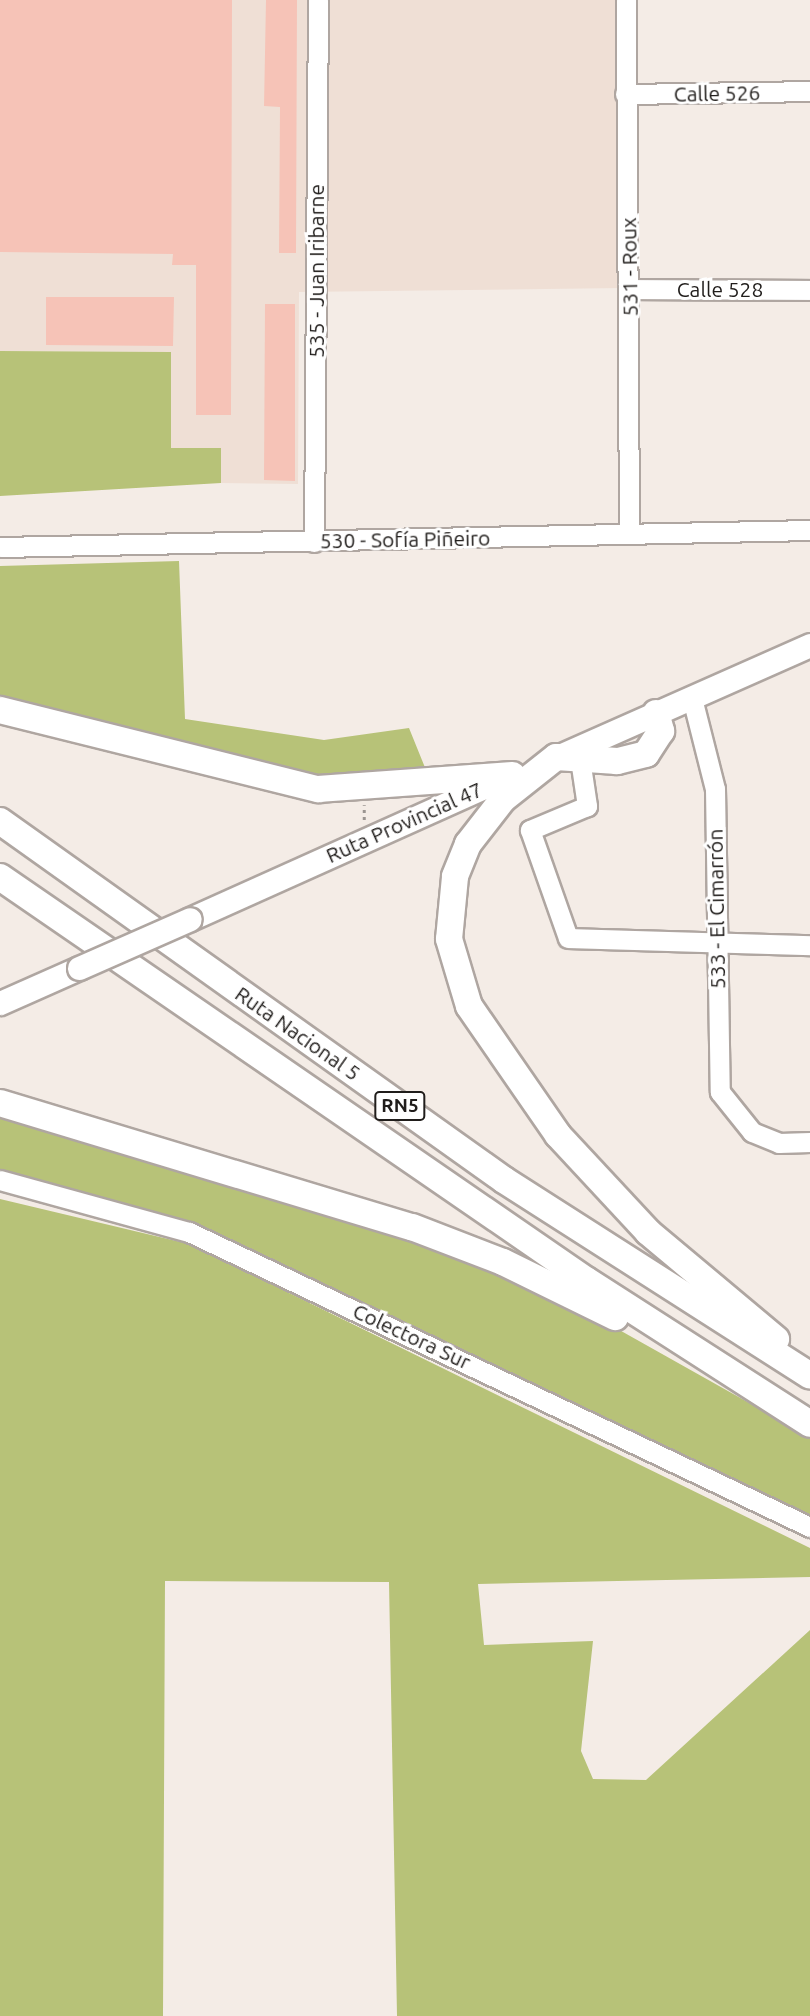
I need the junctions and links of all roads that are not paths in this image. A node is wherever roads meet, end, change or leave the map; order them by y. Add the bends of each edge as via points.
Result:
1 (318, 0) edge
2 (626, 0) edge
3 (810, 91) edge
4 (625, 94) junction
5 (630, 289) junction
6 (810, 289) edge
7 (810, 530) edge
8 (629, 534) junction
9 (314, 542) junction
10 (0, 547) edge
11 (810, 645) edge
12 (692, 698) junction
13 (0, 710) edge
14 (656, 713) joint
15 (568, 758) junction
16 (512, 775) junction
17 (0, 821) edge
18 (0, 877) edge
19 (717, 943) junction
20 (810, 945) edge
21 (0, 1003) edge
22 (0, 1103) edge
23 (810, 1142) edge
24 (0, 1180) edge
25 (810, 1367) edge
26 (810, 1376) edge
27 (784, 1410) junction
28 (810, 1424) edge
29 (810, 1527) edge

1 - 9 street, 535 - Juan Iribarne
2 - 4 street, 531 - Roux
3 - 4 street, Calle 526
4 - 5 street, 531 - Roux
5 - 6 street, Calle 528
5 - 8 street, 531 - Roux
7 - 8 street, 530 - Sofía Piñeiro
8 - 9 street, 530 - Sofía Piñeiro
9 - 10 street, 530 - Sofía Piñeiro
11 - 12 main road
12 - 14 main road
12 - 19 street, 533 - El Cimarrón via 715,789
13 - 16 highway via 318,789
14 - 15 highway via 661,731 646,754
15 - 16 main road, Ruta Provincial 47
15 - 19 street via 587,806 530,830 568,938
15 - 25 highway via 488,816 454,877 449,939 469,1006 525,1093 596,1179 721,1296
16 - 21 main road, Ruta Provincial 47, bridge
17 - 26 highway, Ruta Nacional 5 / RN5 via 504,1180
18 - 27 highway, Ruta Nacional 5 / RN5
19 - 20 street
19 - 23 street, 533 - El Cimarrón via 720,1092 736,1118 762,1137
22 - 27 highway via 309,1192 490,1257 690,1355
24 - 29 street, Colectora Sur via 189,1232
27 - 28 highway, Ruta Nacional 5 / RN5

